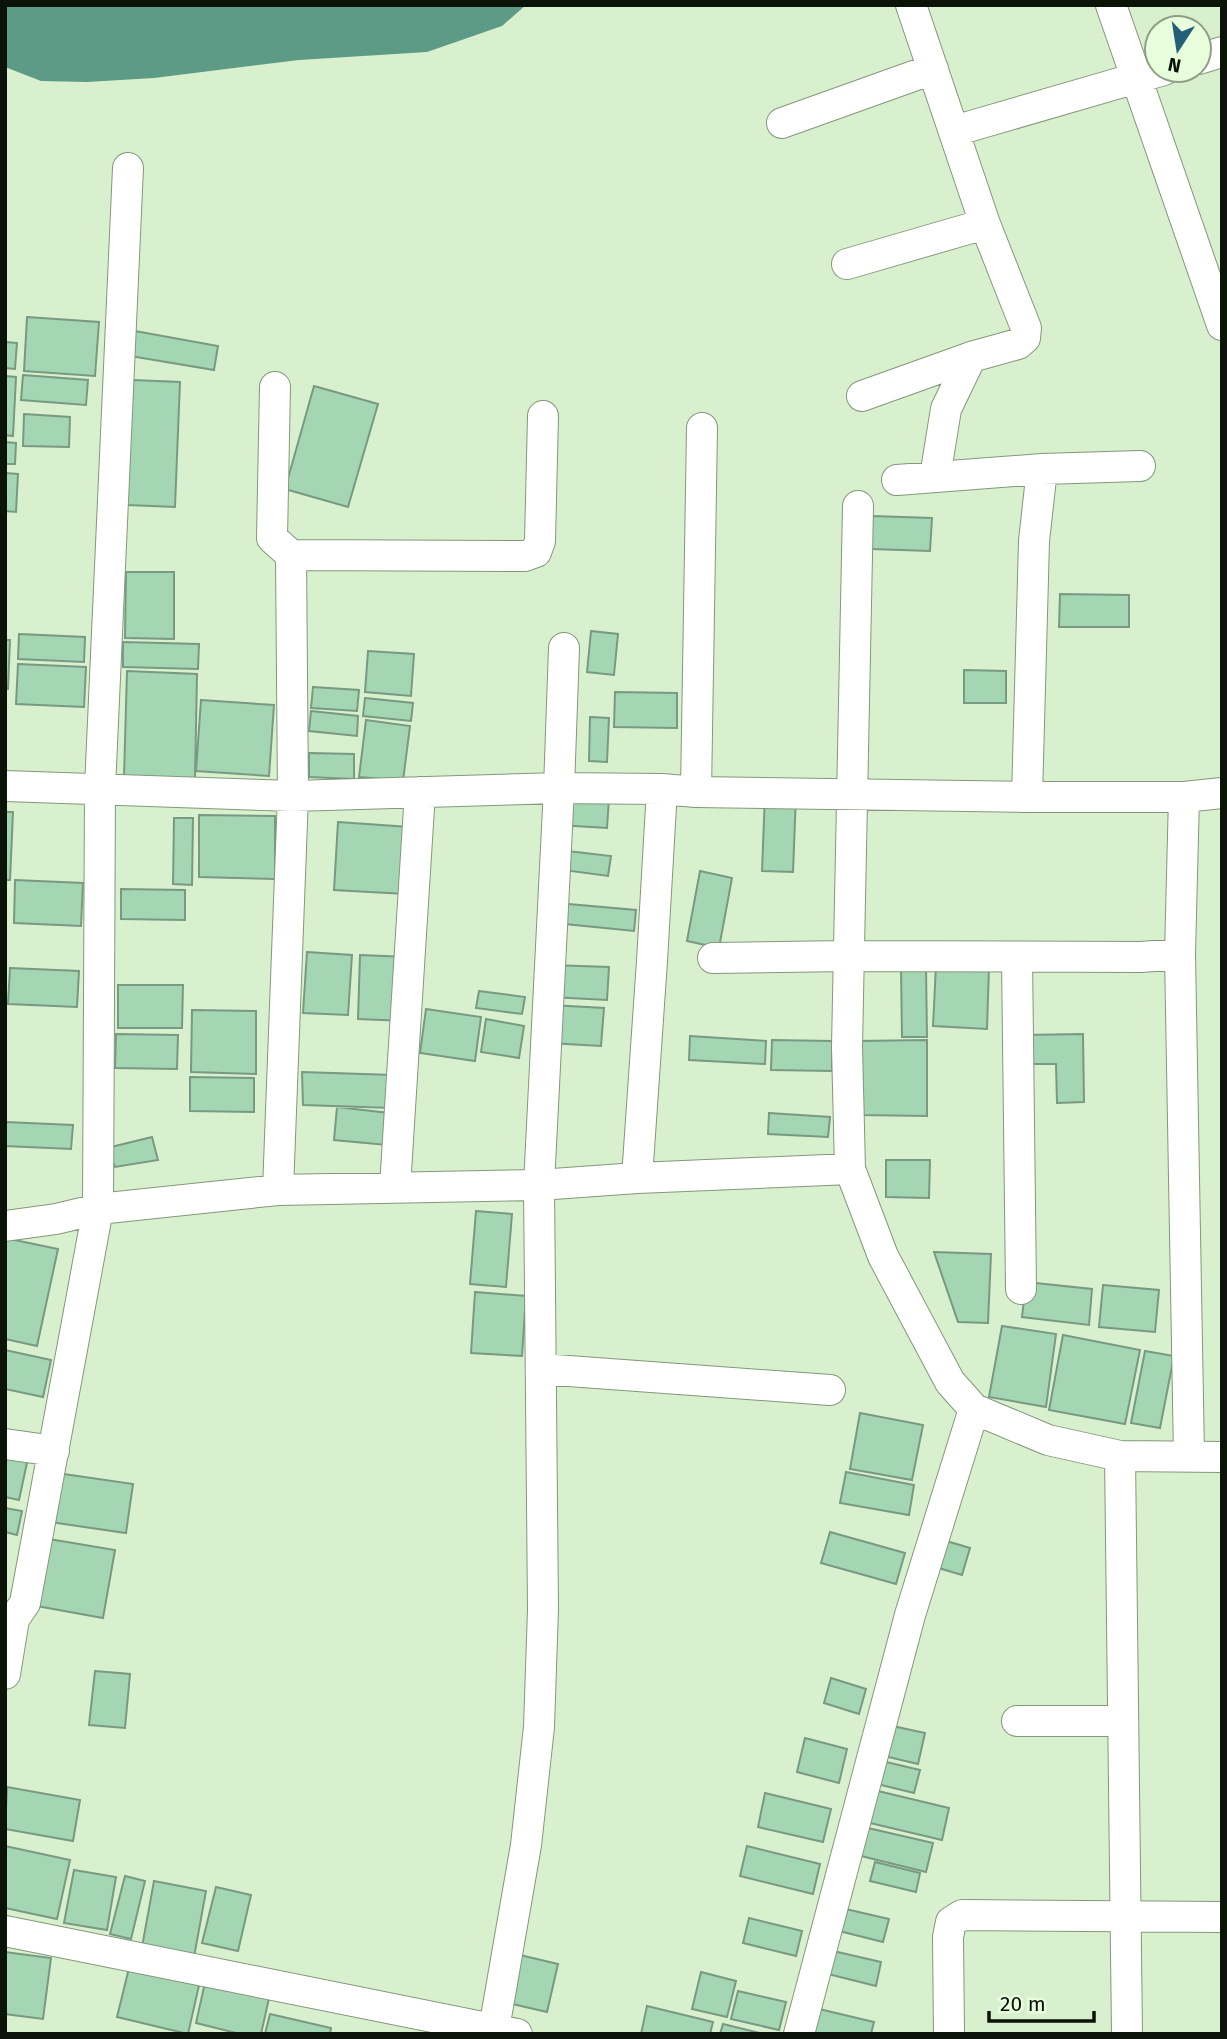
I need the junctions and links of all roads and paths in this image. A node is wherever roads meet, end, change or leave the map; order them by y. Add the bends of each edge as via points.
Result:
1 (911, 5) edge
2 (1111, 5) edge
3 (1143, 60) edge
4 (933, 69) junction
5 (1143, 76) edge
6 (1154, 84) edge
7 (782, 122) dead end
8 (954, 131) junction
9 (128, 168) dead end
10 (985, 224) junction
11 (847, 264) dead end
12 (1222, 325) edge
13 (971, 357) junction
14 (275, 387) dead end
15 (862, 396) dead end
16 (544, 416) dead end
17 (702, 428) dead end
18 (1140, 466) dead end
19 (1042, 469) junction
20 (935, 477) junction
21 (897, 480) dead end
22 (858, 506) dead end
23 (291, 555) junction
24 (564, 648) dead end
25 (5, 786) edge
26 (100, 788) junction
27 (559, 788) junction
28 (662, 789) junction
29 (420, 792) junction
30 (696, 792) junction
31 (1222, 793) edge
32 (853, 794) junction
33 (293, 796) junction
34 (1027, 797) junction
35 (1184, 797) junction
36 (1180, 954) junction
37 (848, 956) junction
38 (1017, 957) junction
39 (713, 958) dead end
40 (850, 1169) junction
41 (637, 1178) junction
42 (539, 1185) junction
43 (395, 1187) junction
44 (278, 1190) junction
45 (98, 1209) junction
46 (5, 1226) edge
47 (1021, 1289) dead end
48 (541, 1369) junction
49 (830, 1390) dead end
50 (974, 1409) junction
51 (5, 1444) edge
52 (54, 1451) junction
53 (1120, 1456) junction
54 (1188, 1457) junction
55 (1222, 1457) edge
56 (9, 1620) edge
57 (5, 1674) edge
58 (1017, 1721) dead end
59 (1123, 1721) junction
60 (1125, 1916) junction
61 (1222, 1917) edge
62 (5, 1931) edge
63 (505, 2031) edge
64 (799, 2034) edge
65 (949, 2034) edge
66 (1127, 2034) edge

1 - 4 street
2 - 3 street
4 - 7 street
4 - 8 street
5 - 8 street
6 - 12 street
8 - 10 street
9 - 26 street
10 - 11 street
10 - 13 street via 1026,328 1025,338
13 - 15 street
13 - 20 street via 946,409
14 - 23 street via 272,538
16 - 23 street via 536,552 525,556
17 - 30 street
18 - 19 street
19 - 20 street
19 - 34 street via 1034,541
20 - 21 street
22 - 32 street
23 - 33 street
24 - 27 street
25 - 26 street
26 - 33 street
26 - 45 street
27 - 28 street
27 - 29 street
27 - 42 street
28 - 30 street
28 - 41 street
29 - 33 street
29 - 43 street
30 - 32 street
31 - 35 street
32 - 34 street
32 - 37 street
33 - 44 street
34 - 35 street
35 - 36 street
36 - 38 street
36 - 54 street
37 - 38 street
37 - 39 street
37 - 40 street
38 - 47 street
40 - 41 street
40 - 50 street via 883,1256 950,1382
41 - 42 street
42 - 43 street
42 - 48 street
43 - 44 street
44 - 45 street
45 - 46 street
45 - 52 street
48 - 49 street
48 - 63 street via 539,1727
50 - 53 street via 1048,1440
50 - 64 street via 910,1615
51 - 52 street
52 - 56 street via 25,1604
53 - 54 street
53 - 59 street
54 - 55 street
56 - 57 street
58 - 59 street
59 - 60 street
60 - 61 street
60 - 65 street via 962,1914 951,1922 948,1937
60 - 66 street
62 - 63 street

